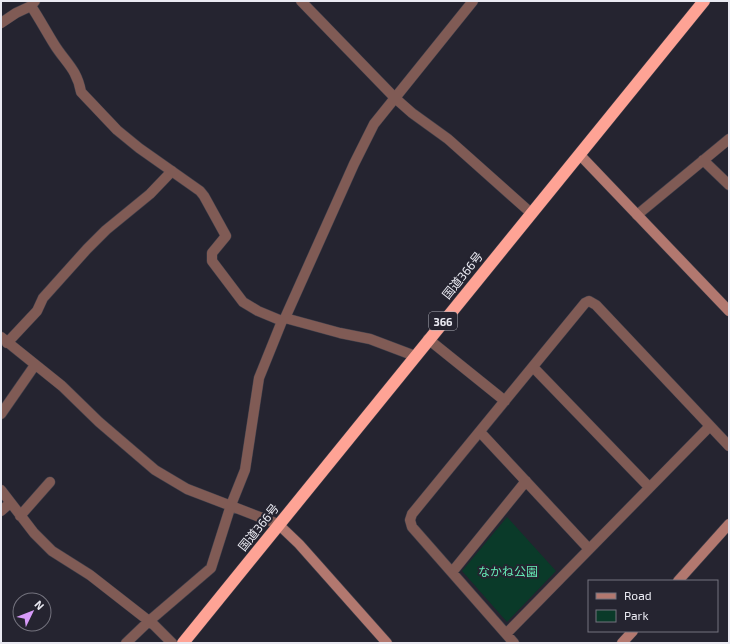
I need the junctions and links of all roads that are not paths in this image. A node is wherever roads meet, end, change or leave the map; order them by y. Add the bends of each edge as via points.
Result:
1 (301, 1) edge
2 (473, 1) edge
3 (704, 1) edge
4 (33, 3) edge
5 (1, 23) edge
6 (395, 98) junction
7 (729, 139) edge
8 (580, 155) junction
9 (703, 160) junction
10 (172, 171) junction
11 (729, 185) edge
12 (531, 213) junction
13 (637, 215) junction
14 (729, 311) edge
15 (284, 320) junction
16 (428, 340) junction
17 (3, 341) edge
18 (415, 356) junction
19 (35, 366) junction
20 (533, 367) junction
21 (504, 401) junction
22 (1, 414) edge
23 (710, 426) junction
24 (480, 432) junction
25 (729, 446) edge
26 (50, 482) dead end
27 (526, 482) junction
28 (648, 488) junction
29 (1, 490) edge
30 (10, 503) junction
31 (231, 505) junction
32 (1, 511) edge
33 (20, 516) junction
34 (278, 524) junction
35 (729, 524) edge
36 (589, 549) junction
37 (453, 572) junction
38 (679, 580) edge
39 (148, 622) junction
40 (632, 632) edge
41 (506, 634) junction
42 (126, 643) edge
43 (172, 643) edge
44 (183, 643) edge
45 (386, 643) edge
46 (514, 643) edge
47 (622, 643) edge

1 - 6 street
2 - 6 street
3 - 8 highway, 国道366号 / 366
4 - 5 street
4 - 10 street via 54,45 75,72 81,92 117,130
6 - 12 street via 448,138
6 - 15 street via 374,124 354,164
7 - 9 street
8 - 12 highway, 国道366号 / 366
8 - 13 street
9 - 11 street
9 - 13 street
10 - 15 street via 200,191 226,236 212,254 212,261 243,302 258,311
10 - 17 street via 150,194 87,249 43,298 37,311
12 - 16 highway, 国道366号 / 366
13 - 14 street
15 - 18 street via 370,339
15 - 31 street via 259,378 245,470
16 - 18 highway, 国道366号 / 366
16 - 21 street
17 - 19 street
18 - 34 highway, 国道366号 / 366
19 - 22 street
19 - 31 street via 62,386 155,470 187,488
20 - 21 street
20 - 23 street via 585,303 592,302
20 - 28 street
21 - 24 street
23 - 25 street
23 - 28 street
24 - 27 street
24 - 37 street via 412,514 410,520 412,526
26 - 33 street
27 - 36 street
27 - 37 street
28 - 36 street
29 - 30 street
30 - 32 street
30 - 33 street
31 - 34 street
31 - 39 street via 211,568
33 - 39 street via 52,551 90,575
34 - 44 highway, 国道366号 / 366
34 - 45 street via 299,544
35 - 38 street
36 - 41 street
37 - 41 street
39 - 42 street
39 - 43 street
40 - 47 street
41 - 46 street

